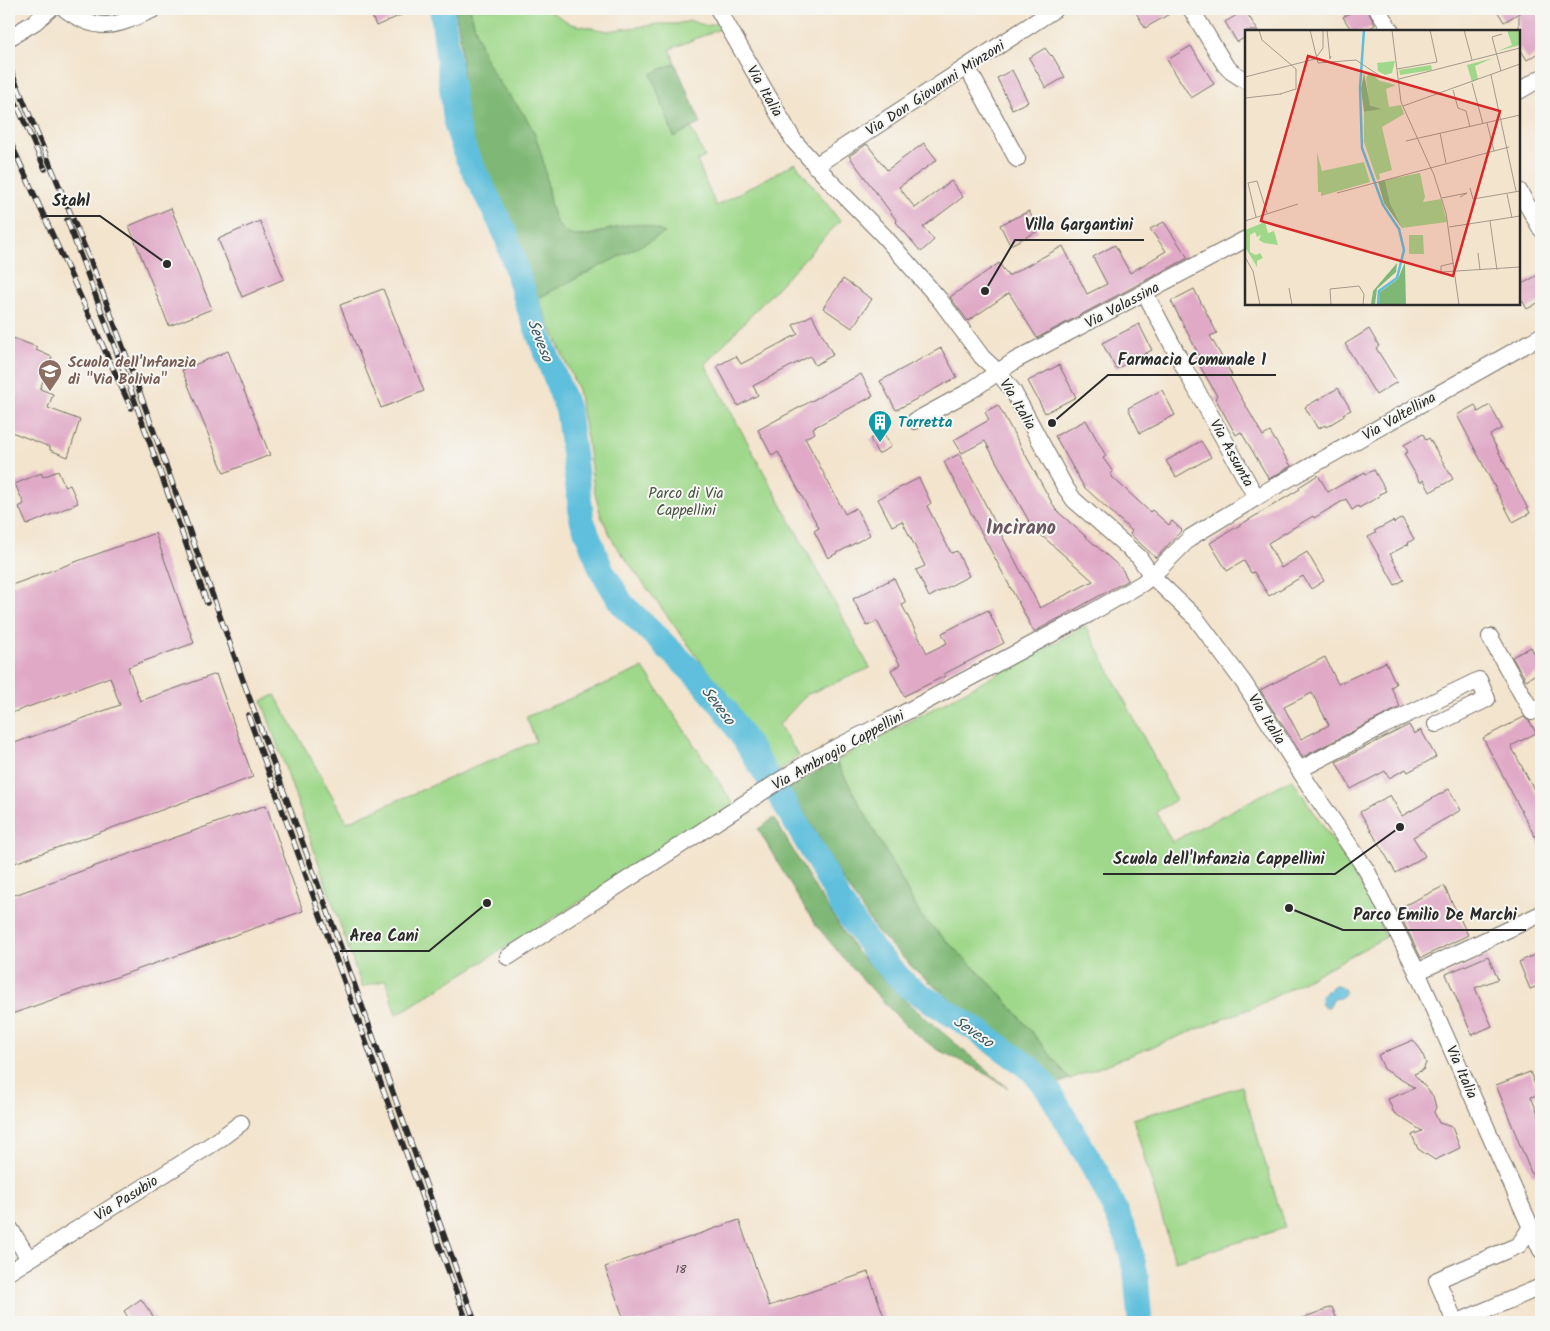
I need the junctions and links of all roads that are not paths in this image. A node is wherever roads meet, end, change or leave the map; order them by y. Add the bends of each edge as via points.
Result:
1 (50, 9) edge
2 (154, 9) edge
3 (1055, 9) edge
4 (1191, 9) edge
5 (1377, 9) edge
6 (718, 10) edge
7 (73, 14) edge
8 (1389, 30) edge
9 (9, 38) edge
10 (967, 67) junction
11 (1541, 78) edge
12 (1245, 80) edge
13 (1520, 90) edge
14 (1017, 159) dead end
15 (815, 166) junction
16 (1520, 193) edge
17 (1541, 230) edge
18 (1245, 240) edge
19 (1145, 293) junction
20 (1541, 336) edge
21 (998, 372) junction
22 (915, 420) dead end
23 (1256, 497) junction
24 (1152, 576) junction
25 (1490, 637) dead end
26 (1541, 707) edge
27 (1436, 724) dead end
28 (1299, 770) junction
29 (1541, 914) edge
30 (508, 957) dead end
31 (1417, 972) junction
32 (242, 1123) dead end
33 (9, 1227) edge
34 (1531, 1227) junction
35 (1541, 1250) edge
36 (29, 1259) junction
37 (9, 1272) edge
38 (1541, 1289) edge
39 (1456, 1322) edge

1 - 9 street
2 - 7 street via 113,25 101,26 92,25
3 - 10 street, Via Don Giovanni Minzoni
4 - 12 street via 1225,65
5 - 8 street
6 - 15 street, Via Italia via 794,141
10 - 14 street
10 - 15 street, Via Don Giovanni Minzoni
11 - 13 street
15 - 21 street, Via Italia via 890,242 940,300 982,357
16 - 17 street
18 - 19 street, Via Valassina
19 - 21 street, Via Valassina
19 - 23 street, Via Assunta
20 - 23 street, Via Valtellina
21 - 22 street, Via Valassina
21 - 24 street, Via Italia via 1014,391 1074,500 1139,558
23 - 24 street, Via Assunta via 1191,537
24 - 28 street, Via Italia via 1195,618 1244,683
24 - 30 street, Via Ambrogio Cappellini via 1089,614 810,761
25 - 26 street via 1532,712
27 - 28 street via 1487,699 1479,680
28 - 31 street, Via Italia via 1367,872
29 - 31 street
31 - 34 street, Via Italia
32 - 36 street, Via Pasubio
33 - 36 street
34 - 35 street, Via Italia
34 - 39 street via 1519,1245 1437,1280
36 - 37 street, Via Pasubio
38 - 39 street

